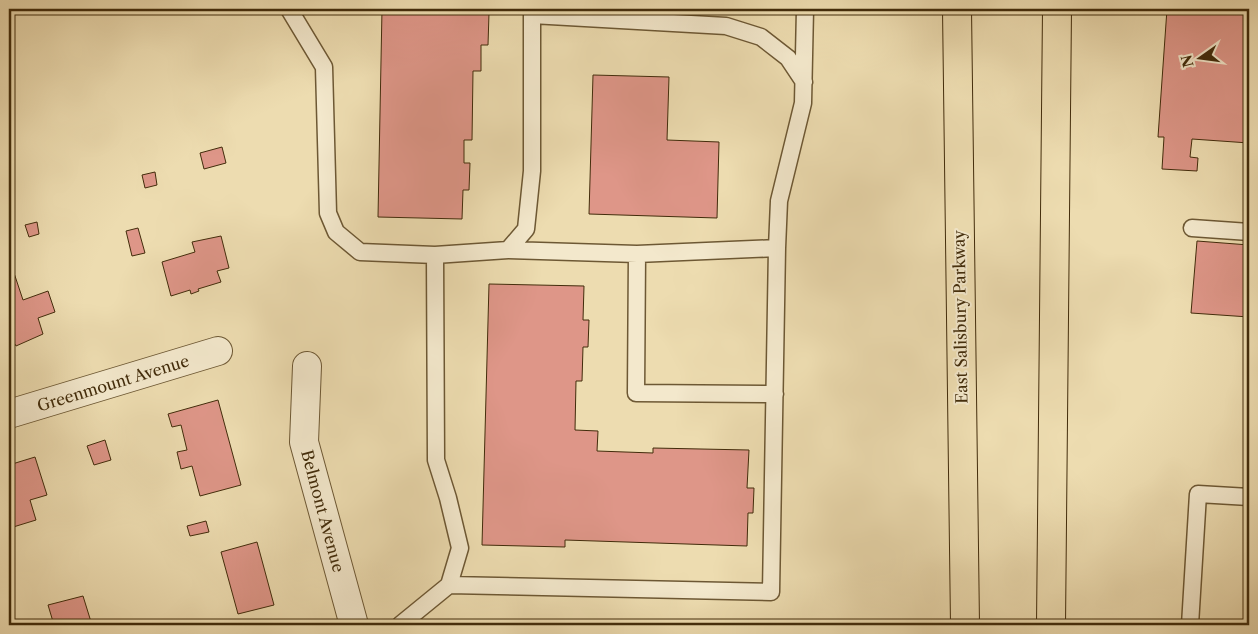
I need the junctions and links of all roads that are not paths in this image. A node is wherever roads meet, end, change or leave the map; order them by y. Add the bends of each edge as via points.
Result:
1 (289, 9) edge
2 (805, 9) edge
3 (957, 9) edge
4 (1057, 9) edge
5 (532, 12) edge
6 (804, 82) junction
7 (1192, 228) dead end
8 (1249, 232) edge
9 (777, 248) junction
10 (508, 250) junction
11 (637, 254) junction
12 (435, 255) junction
13 (218, 351) dead end
14 (307, 366) dead end
15 (776, 394) junction
16 (9, 414) edge
17 (1249, 497) edge
18 (449, 585) junction
19 (354, 625) edge
20 (400, 625) edge
21 (965, 625) edge
22 (1051, 625) edge
23 (1190, 625) edge

1 - 12 lane via 324,67 328,213 336,232 360,252
2 - 6 lane
3 - 21 main road, East Salisbury Parkway
4 - 22 main road
5 - 6 lane via 726,26 761,37 788,58
5 - 10 lane via 532,171 526,229
6 - 9 lane via 803,103 779,201
7 - 8 lane
9 - 11 lane
9 - 15 lane
10 - 11 lane
10 - 12 lane
11 - 15 lane via 636,393
12 - 18 lane via 436,460 460,548
13 - 16 street, Greenmount Avenue
14 - 19 street, Belmont Avenue via 304,442
15 - 18 lane via 772,592
17 - 23 lane via 1198,494
18 - 20 lane

